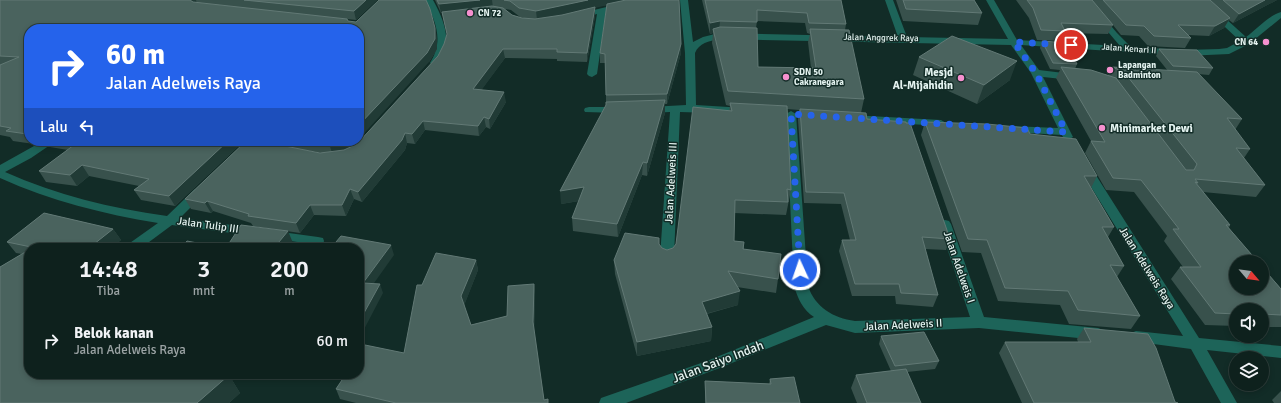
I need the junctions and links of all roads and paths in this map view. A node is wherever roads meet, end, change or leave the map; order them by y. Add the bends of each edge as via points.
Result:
1 (429, 0) edge
2 (646, 0) edge
3 (684, 0) edge
4 (889, 0) edge
5 (990, 0) edge
6 (1085, 0) edge
7 (1200, 0) edge
8 (602, 11) junction
9 (1281, 15) edge
10 (569, 18) edge
11 (904, 39) junction
12 (1014, 42) junction
13 (1246, 42) junction
14 (1128, 49) junction
15 (690, 53) junction
16 (429, 71) edge
17 (1036, 73) junction
18 (592, 74) dead end
19 (1081, 77) edge
20 (691, 108) junction
21 (589, 110) dead end
22 (628, 110) edge
23 (643, 110) edge
24 (674, 110) junction
25 (753, 112) edge
26 (791, 114) dead end
27 (838, 117) edge
28 (909, 121) junction
29 (948, 124) edge
30 (1003, 128) edge
31 (1066, 132) junction
32 (914, 136) edge
33 (1072, 145) edge
34 (43, 146) edge
35 (1079, 157) edge
36 (0, 170) edge
37 (0, 174) edge
38 (210, 181) edge
39 (940, 210) edge
40 (170, 220) junction
41 (318, 241) dead end
42 (139, 243) edge
43 (667, 257) edge
44 (826, 318) junction
45 (979, 322) junction
46 (1110, 335) edge
47 (1126, 336) edge
48 (1195, 343) junction
49 (1281, 352) edge
50 (607, 403) edge
51 (1229, 403) edge

1 - 16 street via 441,18 443,48
2 - 8 street
3 - 15 street
4 - 11 street
5 - 12 street
6 - 14 street
7 - 13 street
8 - 10 street
8 - 18 street
9 - 13 street, Jalan Kenari II
11 - 12 street, Jalan Anggrek Raya
11 - 15 street, Jalan Anggrek Raya via 726,36 701,41 693,46
12 - 14 street, Jalan Kenari II
12 - 17 street
13 - 14 street, Jalan Kenari II via 1228,51 1219,52 1185,53
15 - 20 street
17 - 19 street
17 - 31 street
20 - 24 street
20 - 25 street
21 - 22 street
23 - 24 street
24 - 43 street, Jalan Adelweis III
26 - 44 street, Jalan Adelweis II via 801,286 808,303
27 - 28 street
28 - 29 street
28 - 32 street
30 - 31 street
31 - 33 street
34 - 36 street
35 - 48 street, Jalan Adelweis Raya
37 - 40 street, Jalan Tulip III via 74,202
38 - 40 street
39 - 45 street, Jalan Adelweis I
40 - 41 street, Jalan Tulip III
40 - 42 street
44 - 45 street, Jalan Adelweis II via 856,327
44 - 50 street, Jalan Saiyo Indah via 712,365
45 - 46 street, Jalan Adelweis II
47 - 48 street
48 - 49 street
48 - 51 street, Jalan Adelweis Raya

